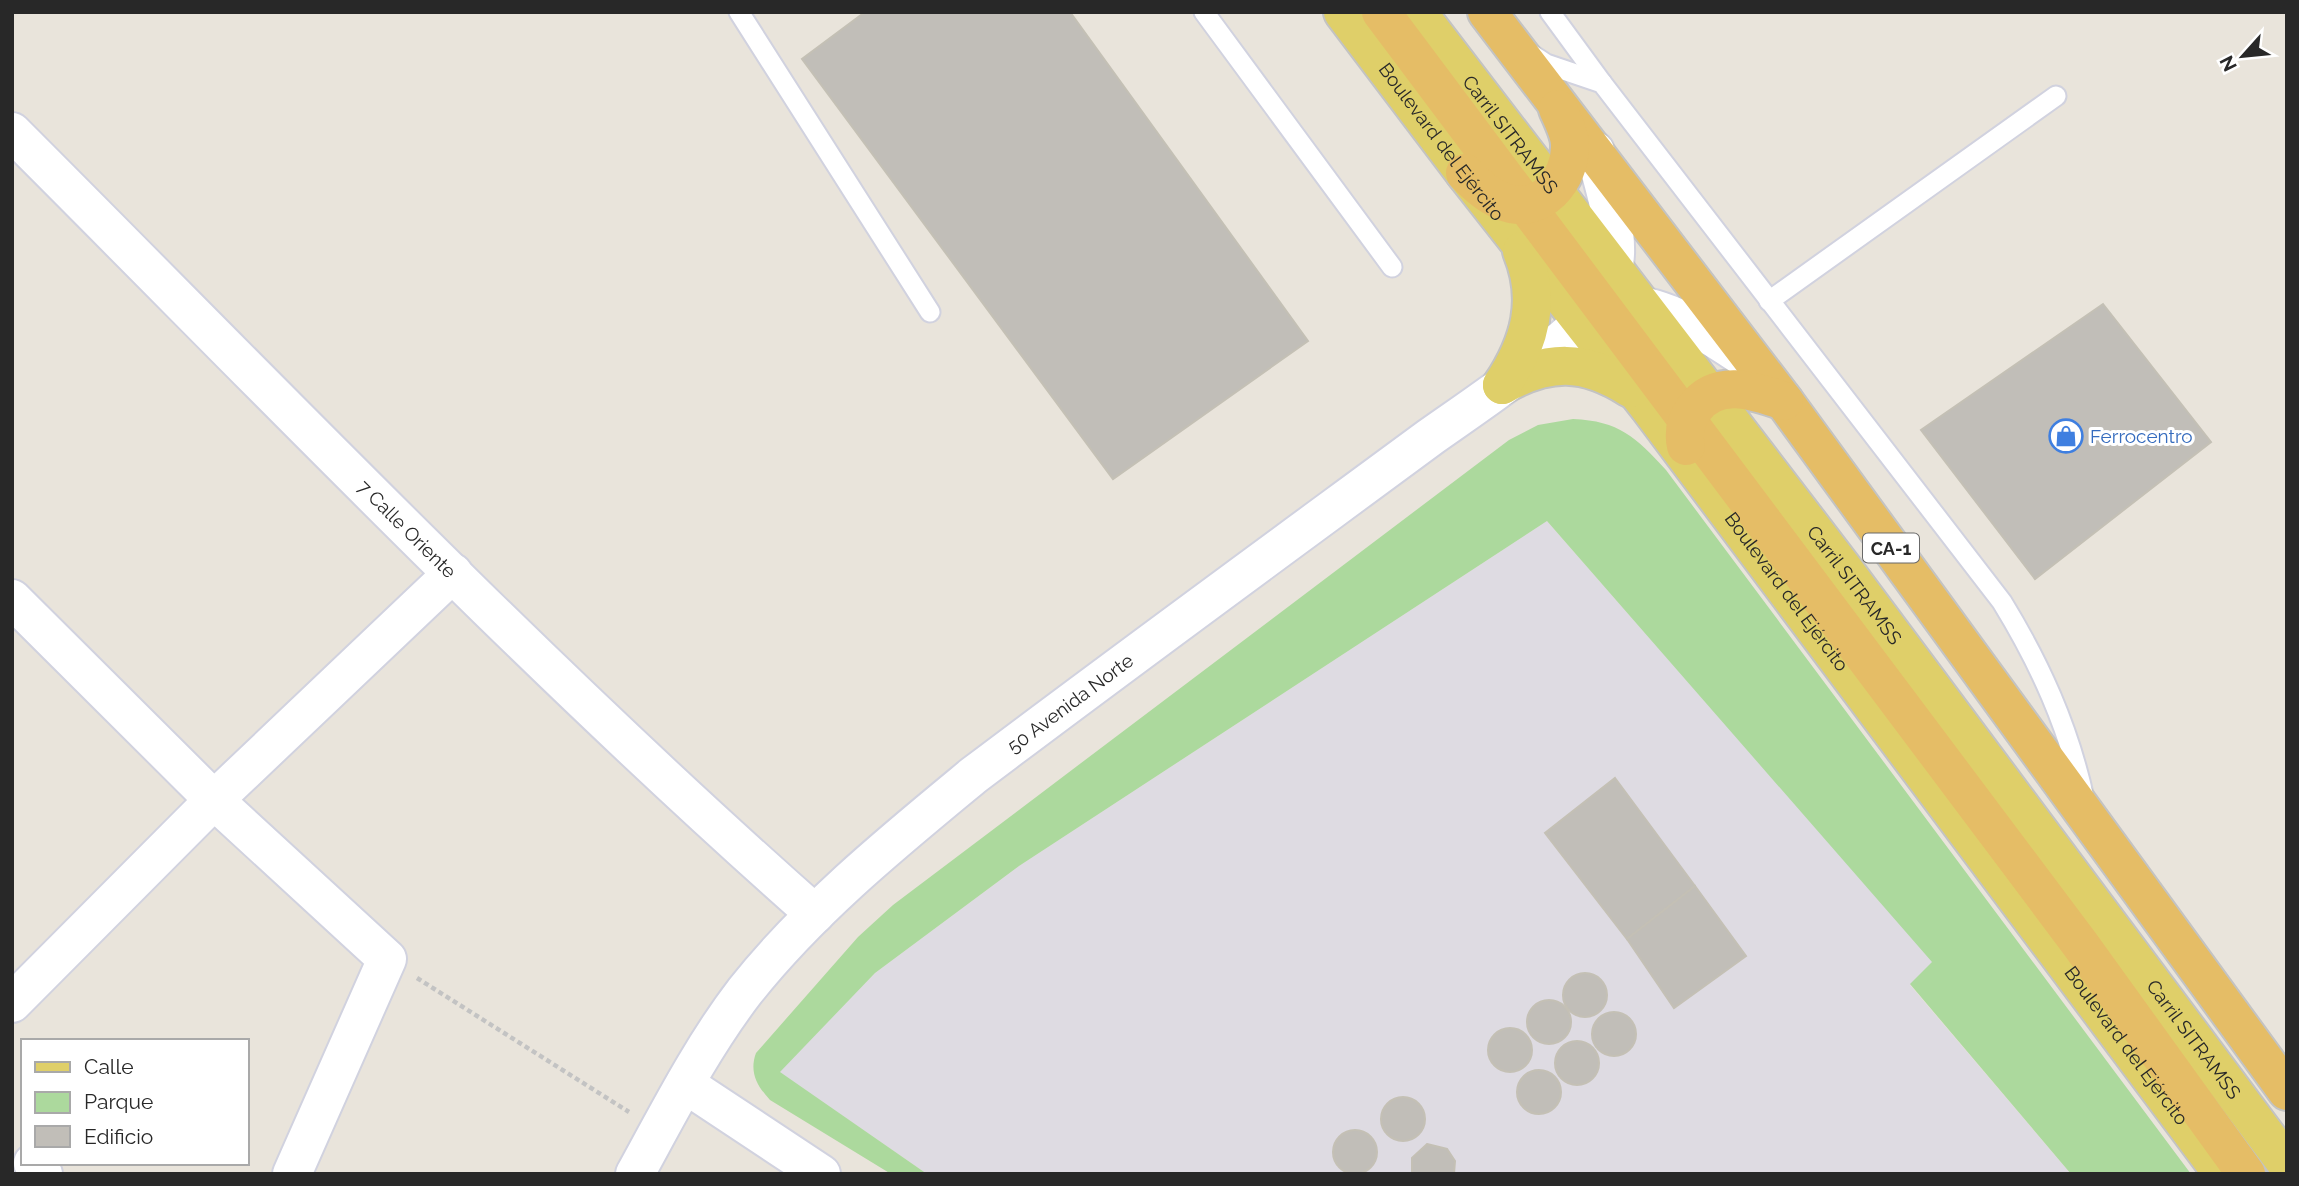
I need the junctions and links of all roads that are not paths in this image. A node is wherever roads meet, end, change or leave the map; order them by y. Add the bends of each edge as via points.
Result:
1 (739, 12) edge
2 (1204, 12) edge
3 (1343, 12) edge
4 (1381, 12) edge
5 (1417, 12) edge
6 (1550, 12) edge
7 (1496, 24) edge
8 (1602, 83) junction
9 (2056, 96) dead end
10 (1554, 99) junction
11 (12, 132) edge
12 (1595, 151) junction
13 (1465, 173) joint
14 (1521, 222) junction
15 (1392, 267) dead end
16 (1769, 300) junction
17 (930, 312) dead end
18 (1594, 312) junction
19 (1756, 365) junction
20 (1502, 385) junction
21 (1784, 401) junction
22 (1649, 407) junction
23 (1687, 421) junction
24 (1691, 463) junction
25 (453, 573) junction
26 (12, 599) edge
27 (214, 800) junction
28 (2089, 820) junction
29 (815, 914) junction
30 (12, 1003) edge
31 (685, 1084) junction
32 (2287, 1091) edge
33 (2287, 1164) edge
34 (292, 1174) edge
35 (635, 1174) edge
36 (821, 1174) edge
37 (2223, 1174) edge
38 (2246, 1174) edge

1 - 17 lane
2 - 15 lane
3 - 13 main road, Boulevard del Ejército
4 - 14 highway, Boulevard del Ejército
5 - 33 main road, Carril SITRAMSS via 1844,570
6 - 8 lane
7 - 8 lane via 1546,64
7 - 10 highway, CA-1
8 - 16 lane
9 - 16 lane
10 - 12 highway, CA-1
10 - 14 highway via 1571,143 1568,164 1561,182
11 - 25 street, 7 Calle Oriente
12 - 18 street, 50 Avenida Norte via 1614,229 1615,261 1608,290
12 - 19 highway, CA-1
13 - 14 highway via 1506,203
14 - 18 highway, Boulevard del Ejército
14 - 20 main road via 1533,300 1530,330
16 - 28 lane via 2002,602 2035,656 2059,711
18 - 19 street via 1632,304 1669,315
18 - 20 street, 50 Avenida Norte
18 - 22 main road, Boulevard del Ejército
18 - 23 highway, Boulevard del Ejército
19 - 21 highway, CA-1
20 - 22 main road via 1553,365 1580,366 1606,373
20 - 29 street, 50 Avenida Norte via 974,775
21 - 23 highway via 1759,392 1725,389 1703,397
21 - 28 highway, CA-1
22 - 24 main road, Boulevard del Ejército
23 - 24 highway via 1685,439
23 - 38 highway, Boulevard del Ejército via 2073,933
24 - 37 main road, Boulevard del Ejército
25 - 27 street
25 - 29 street, 7 Calle Oriente
26 - 27 street
27 - 30 street
27 - 34 street via 387,959
28 - 32 highway, CA-1
29 - 31 street, 50 Avenida Norte via 746,991
31 - 35 street, 50 Avenida Norte
31 - 36 street

